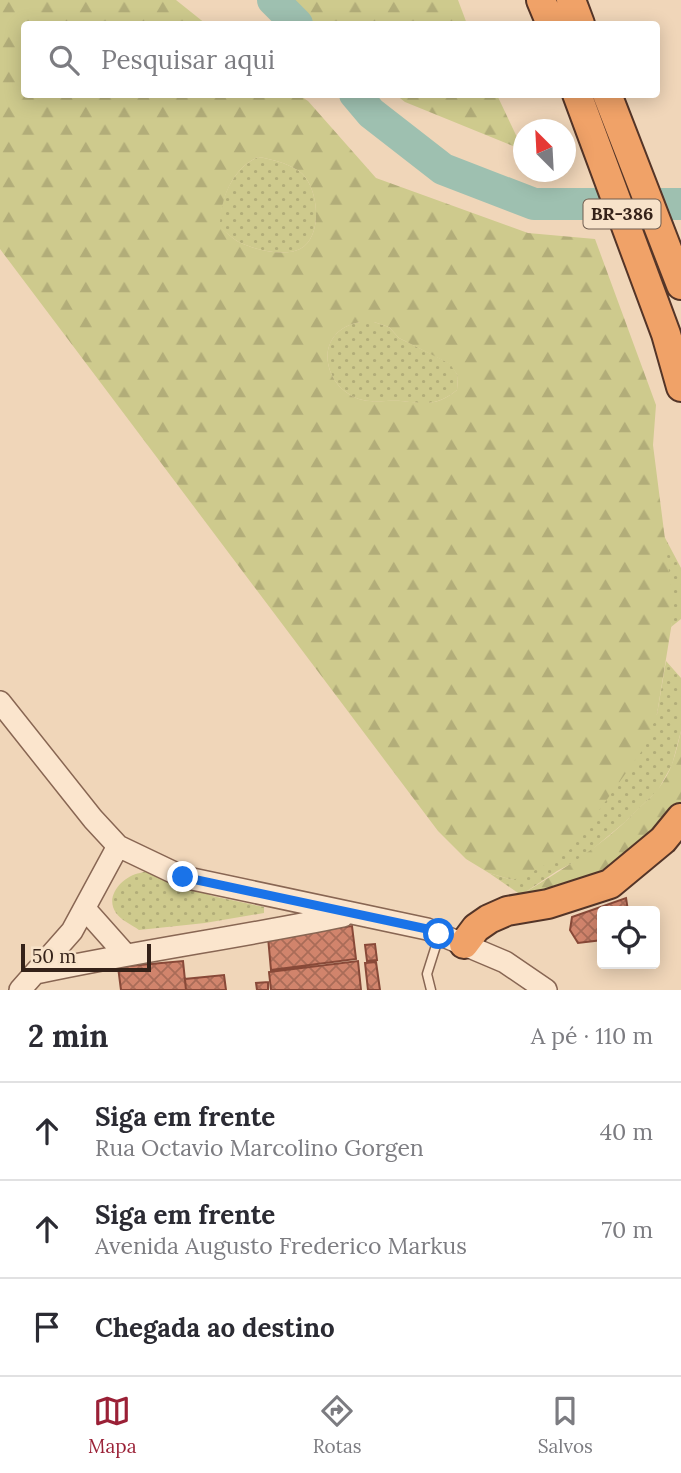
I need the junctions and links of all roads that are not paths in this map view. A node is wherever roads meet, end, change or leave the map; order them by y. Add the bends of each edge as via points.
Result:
1 (541, 0) edge
2 (571, 0) edge
3 (550, 21) edge
4 (579, 21) edge
5 (579, 98) edge
6 (609, 98) edge
7 (681, 285) edge
8 (681, 387) edge
9 (0, 702) edge
10 (681, 818) edge
11 (118, 846) junction
12 (85, 909) junction
13 (351, 914) junction
14 (452, 939) junction
15 (125, 954) junction
16 (36, 973) junction
17 (20, 990) edge
18 (431, 990) edge
19 (546, 990) edge

1 - 3 highway
2 - 4 highway
5 - 8 highway, BR-386
6 - 7 highway, BR-386
9 - 11 street
10 - 14 highway via 663,840 610,884 548,904 507,911
11 - 12 street
11 - 13 street via 183,877
12 - 15 street
12 - 16 street
13 - 14 street via 427,929
13 - 15 street
14 - 18 lane via 427,974
14 - 19 street via 505,962
15 - 16 street
16 - 17 street

